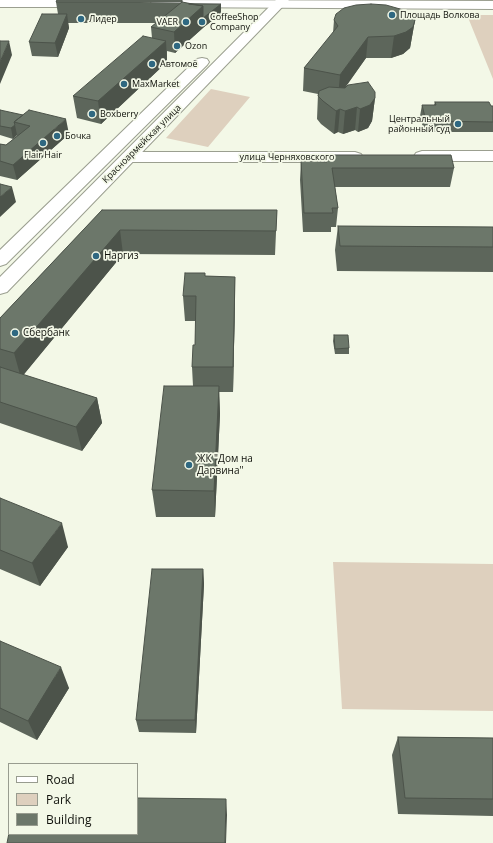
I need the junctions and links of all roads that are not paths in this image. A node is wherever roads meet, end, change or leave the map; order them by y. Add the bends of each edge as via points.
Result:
1 (262, 2) edge
2 (282, 2) edge
3 (0, 3) edge
4 (96, 3) edge
5 (144, 3) edge
6 (493, 5) edge
7 (405, 156) edge
8 (493, 156) edge
9 (129, 157) junction
10 (366, 157) edge
11 (0, 260) edge
12 (0, 288) edge

1 - 2 main road
1 - 5 main road
1 - 11 main road, Красноармейская улица
2 - 6 main road
2 - 9 main road, Красноармейская улица
3 - 4 main road
7 - 8 main road
9 - 10 main road, улица Черняховского
9 - 12 main road, Красноармейская улица

